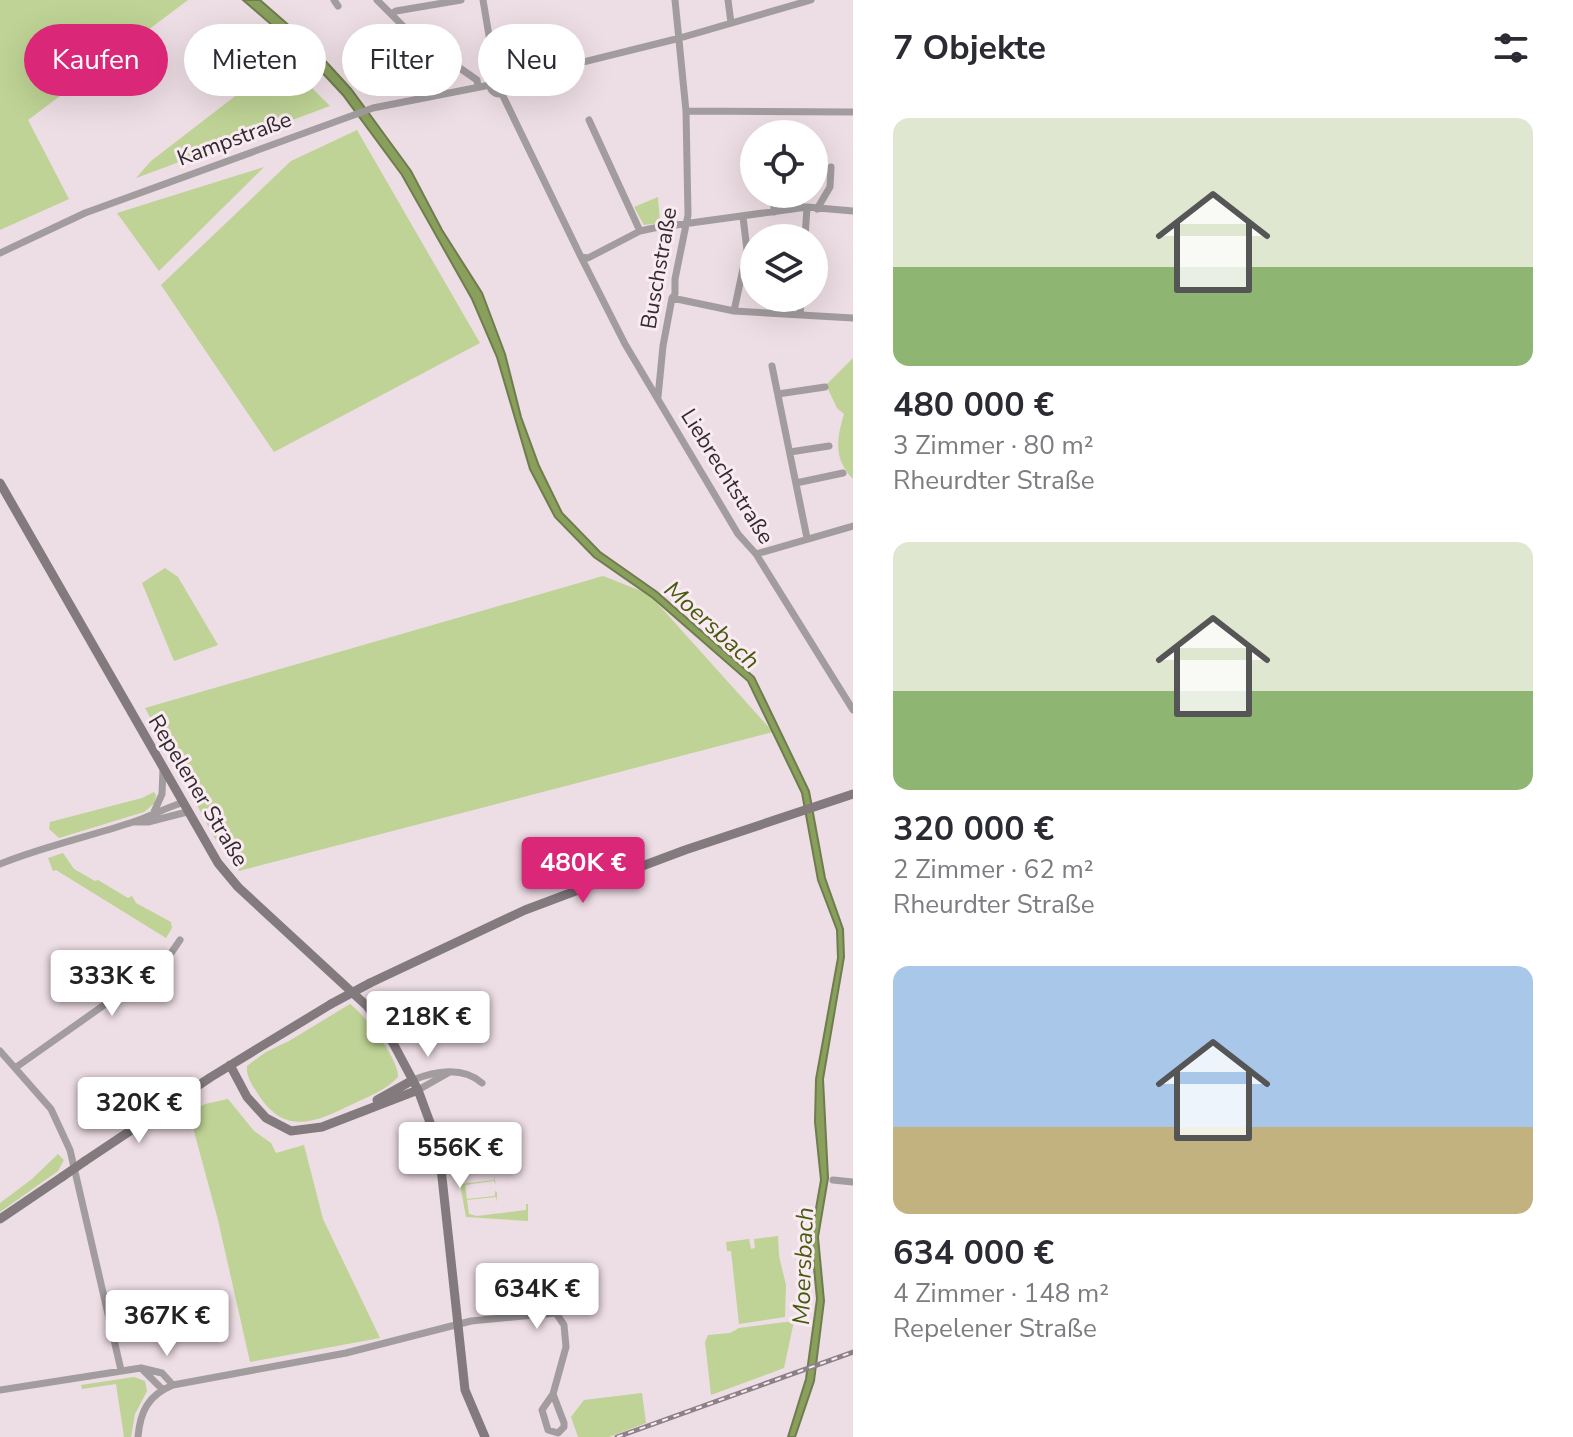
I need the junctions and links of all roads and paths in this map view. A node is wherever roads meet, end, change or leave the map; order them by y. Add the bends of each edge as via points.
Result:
1 (377, 0) edge
2 (461, 0) edge
3 (483, 0) edge
4 (675, 0) edge
5 (728, 0) edge
6 (811, 0) edge
7 (391, 14) junction
8 (731, 23) junction
9 (487, 24) edge
10 (680, 38) junction
11 (585, 62) edge
12 (478, 86) joint
13 (503, 96) edge
14 (686, 111) junction
15 (853, 112) edge
16 (589, 120) dead end
17 (831, 167) dead end
18 (774, 208) edge
19 (804, 208) junction
20 (817, 209) junction
21 (853, 211) edge
22 (774, 212) junction
23 (743, 217) junction
24 (687, 222) junction
25 (805, 224) edge
26 (640, 231) junction
27 (0, 253) edge
28 (583, 258) junction
29 (672, 298) junction
30 (734, 311) junction
31 (800, 314) joint
32 (853, 318) edge
33 (772, 366) dead end
34 (825, 387) dead end
35 (778, 394) junction
36 (658, 399) junction
37 (829, 446) dead end
38 (790, 452) junction
39 (843, 473) dead end
40 (0, 483) edge
41 (796, 483) junction
42 (853, 526) edge
43 (807, 538) junction
44 (756, 554) junction
45 (853, 710) edge
46 (163, 769) junction
47 (853, 794) edge
48 (185, 807) junction
49 (154, 812) junction
50 (134, 822) junction
51 (0, 864) edge
52 (180, 940) dead end
53 (0, 1051) edge
54 (230, 1065) junction
55 (15, 1068) junction
56 (482, 1083) dead end
57 (415, 1085) junction
58 (833, 1180) dead end
59 (853, 1182) edge
60 (0, 1219) edge
61 (458, 1326) junction
62 (141, 1368) junction
63 (121, 1370) junction
64 (173, 1385) junction
65 (162, 1389) junction
66 (0, 1390) edge
67 (553, 1394) junction
68 (138, 1437) edge
69 (485, 1437) edge

1 - 7 street
2 - 7 street
3 - 9 street
4 - 10 street, Buschstraße
5 - 8 street
6 - 8 street
7 - 12 street
8 - 10 street
10 - 11 street
10 - 14 street, Buschstraße
12 - 27 street, Kampstraße via 343,118 76,216
13 - 28 street, Liebrechtstraße
14 - 15 street
14 - 24 street, Buschstraße
16 - 26 street
17 - 20 street via 830,187
18 - 22 street
19 - 20 street
19 - 22 street
19 - 25 street
20 - 21 street
22 - 23 street
23 - 24 street
23 - 30 street via 747,250
24 - 26 street
24 - 29 street, Buschstraße
26 - 28 street
28 - 36 street, Liebrechtstraße
29 - 30 street
29 - 36 street, Buschstraße
30 - 31 street
31 - 32 street
33 - 35 street
34 - 35 street
35 - 38 street
36 - 44 street, Liebrechtstraße via 738,534
37 - 38 street
38 - 41 street
39 - 41 street
40 - 46 main road, Repelener Straße
41 - 43 street
42 - 43 street
43 - 44 street
44 - 45 street, Liebrechtstraße
46 - 48 main road, Repelener Straße
46 - 49 street via 162,794
47 - 54 main road, bridge via 540,904 370,983
48 - 49 street
48 - 50 street
48 - 57 main road, Repelener Straße via 238,887 367,1006
49 - 50 street
50 - 51 street
52 - 55 street via 165,962
53 - 55 street
54 - 57 main road via 266,1118 291,1131 311,1130
54 - 60 main road, bridge
55 - 63 street via 51,1109 70,1150
56 - 57 street via 450,1072
57 - 61 main road, Repelener Straße via 441,1168
58 - 59 street
61 - 64 street
61 - 67 street via 556,1313 564,1325 566,1347
61 - 69 main road, Repelener Straße via 465,1390
62 - 63 street
62 - 64 street via 162,1373
62 - 65 street
63 - 66 street
64 - 65 street
65 - 68 street via 143,1409
67 - 67 street via 542,1410 554,1434 564,1423

